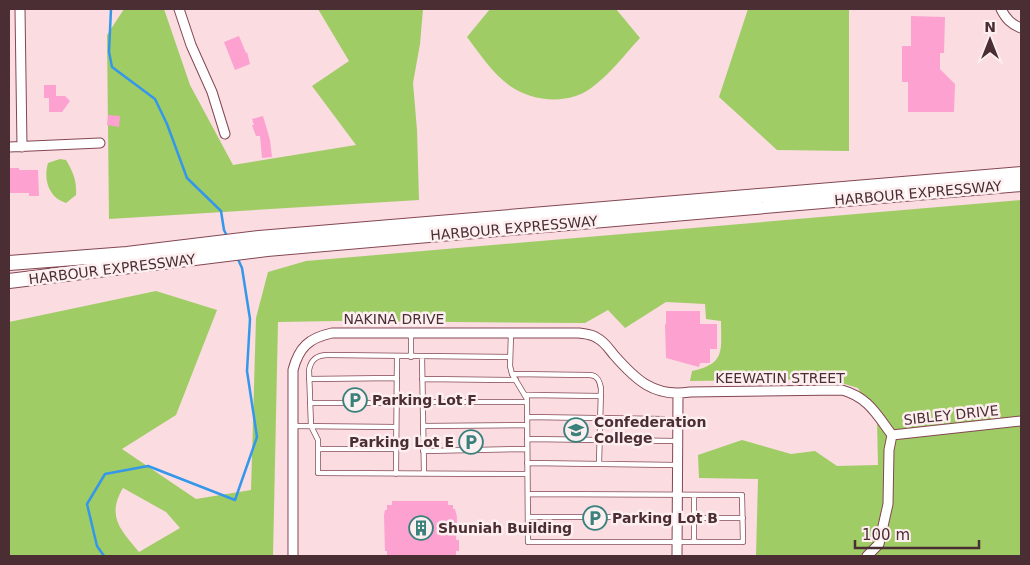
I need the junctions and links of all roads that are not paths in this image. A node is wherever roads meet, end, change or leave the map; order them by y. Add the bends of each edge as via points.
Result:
1 (20, 9) edge
2 (179, 9) edge
3 (1001, 9) edge
4 (1021, 28) edge
5 (225, 134) dead end
6 (100, 143) dead end
7 (9, 147) edge
8 (22, 147) junction
9 (1021, 174) edge
10 (1021, 184) edge
11 (263, 244) junction
12 (9, 263) edge
13 (63, 274) junction
14 (9, 281) edge
15 (9, 286) edge
16 (411, 333) junction
17 (511, 333) junction
18 (397, 357) junction
19 (411, 357) junction
20 (422, 357) junction
21 (510, 357) junction
22 (512, 374) junction
23 (397, 378) junction
24 (310, 379) junction
25 (422, 380) junction
26 (516, 380) junction
27 (678, 394) junction
28 (526, 395) junction
29 (601, 396) junction
30 (423, 402) junction
31 (527, 402) junction
32 (310, 403) junction
33 (396, 403) junction
34 (527, 417) junction
35 (600, 418) junction
36 (663, 419) dead end
37 (1021, 421) edge
38 (293, 426) junction
39 (311, 426) junction
40 (423, 426) junction
41 (527, 426) junction
42 (396, 427) junction
43 (892, 435) junction
44 (527, 439) junction
45 (599, 440) junction
46 (677, 441) junction
47 (318, 449) junction
48 (396, 449) junction
49 (527, 449) junction
50 (424, 450) junction
51 (527, 463) junction
52 (599, 464) junction
53 (677, 465) junction
54 (396, 474) junction
55 (424, 474) junction
56 (527, 474) junction
57 (528, 494) junction
58 (677, 495) junction
59 (694, 495) junction
60 (528, 516) junction
61 (652, 517) dead end
62 (694, 518) junction
63 (743, 518) junction
64 (677, 542) junction
65 (694, 542) junction
66 (294, 556) edge
67 (677, 556) edge
68 (867, 556) edge

1 - 8 street
2 - 5 street
3 - 4 street via 1013,25
6 - 8 street
7 - 8 street
9 - 11 main road, HARBOUR EXPRESSWAY
10 - 11 main road, HARBOUR EXPRESSWAY
11 - 12 main road, HARBOUR EXPRESSWAY via 208,244
11 - 13 main road, HARBOUR EXPRESSWAY via 204,258
13 - 14 main road, HARBOUR EXPRESSWAY
13 - 15 main road
16 - 17 street, NAKINA DRIVE
16 - 19 lane
16 - 38 street, NAKINA DRIVE via 332,333 303,347 293,370
17 - 21 lane
17 - 27 street, NAKINA DRIVE via 590,334 599,338 640,382
18 - 19 lane
18 - 23 lane
18 - 24 lane via 318,356 310,367
19 - 20 lane
20 - 21 lane
20 - 25 lane
21 - 22 lane
22 - 26 lane
22 - 29 lane via 592,375 600,383
23 - 24 lane
23 - 33 lane
24 - 32 lane
25 - 26 lane
25 - 30 lane
26 - 28 lane
27 - 43 street, KEEWATIN STREET via 842,390 862,398
27 - 46 street
28 - 29 lane
28 - 31 lane
29 - 35 lane
30 - 31 lane
30 - 40 lane
31 - 34 lane
32 - 33 lane
32 - 39 lane
33 - 42 lane
34 - 35 lane
34 - 41 lane
35 - 36 lane
35 - 45 lane
37 - 43 street, SIBLEY DRIVE
38 - 39 lane
38 - 66 street, NAKINA DRIVE
39 - 42 lane
39 - 47 lane via 318,440
40 - 41 lane
40 - 50 lane
41 - 44 lane
42 - 48 lane
43 - 68 street, SIBLEY DRIVE via 888,504 879,544
44 - 45 lane
44 - 49 lane
45 - 46 lane
45 - 52 lane
46 - 53 street
47 - 48 lane
47 - 54 lane via 318,473
48 - 54 lane
49 - 50 lane
49 - 51 lane
50 - 55 lane
51 - 52 lane
51 - 56 lane
52 - 53 lane
53 - 58 street
54 - 55 lane
55 - 56 lane
56 - 57 lane
57 - 58 lane
57 - 60 lane
58 - 59 lane
58 - 64 street
59 - 62 lane
59 - 63 lane via 742,495
60 - 61 lane
60 - 64 lane via 528,542
62 - 63 lane
62 - 65 lane
63 - 65 lane via 743,542
64 - 65 lane
64 - 67 street

